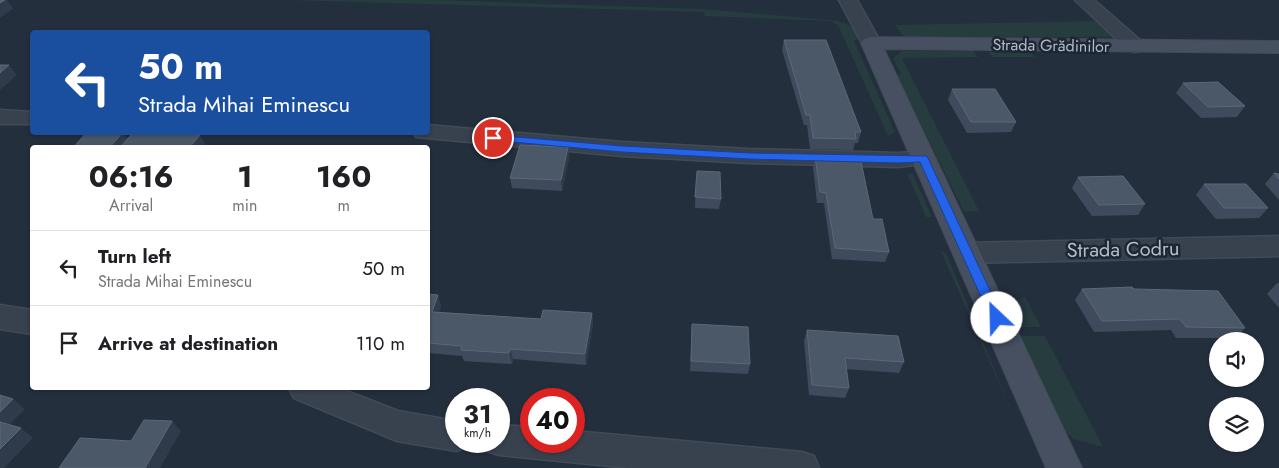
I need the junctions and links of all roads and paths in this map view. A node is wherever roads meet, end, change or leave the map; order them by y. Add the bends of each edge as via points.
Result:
1 (848, 0) edge
2 (1084, 0) edge
3 (871, 43) junction
4 (1135, 46) junction
5 (1279, 47) edge
6 (0, 117) edge
7 (30, 118) edge
8 (430, 133) edge
9 (923, 158) junction
10 (1279, 246) edge
11 (967, 253) junction
12 (0, 316) edge
13 (30, 322) edge
14 (311, 390) edge
15 (445, 434) edge
16 (510, 441) edge
17 (802, 468) edge
18 (1064, 468) edge

1 - 3 street
2 - 4 street
3 - 4 street, Strada Grădinilor
3 - 9 street
4 - 5 street, Strada Grădinilor
6 - 7 street
8 - 9 street via 729,155
9 - 11 street
10 - 11 street, Strada Codru
11 - 18 street
12 - 13 street
14 - 15 street via 397,426
16 - 17 street

